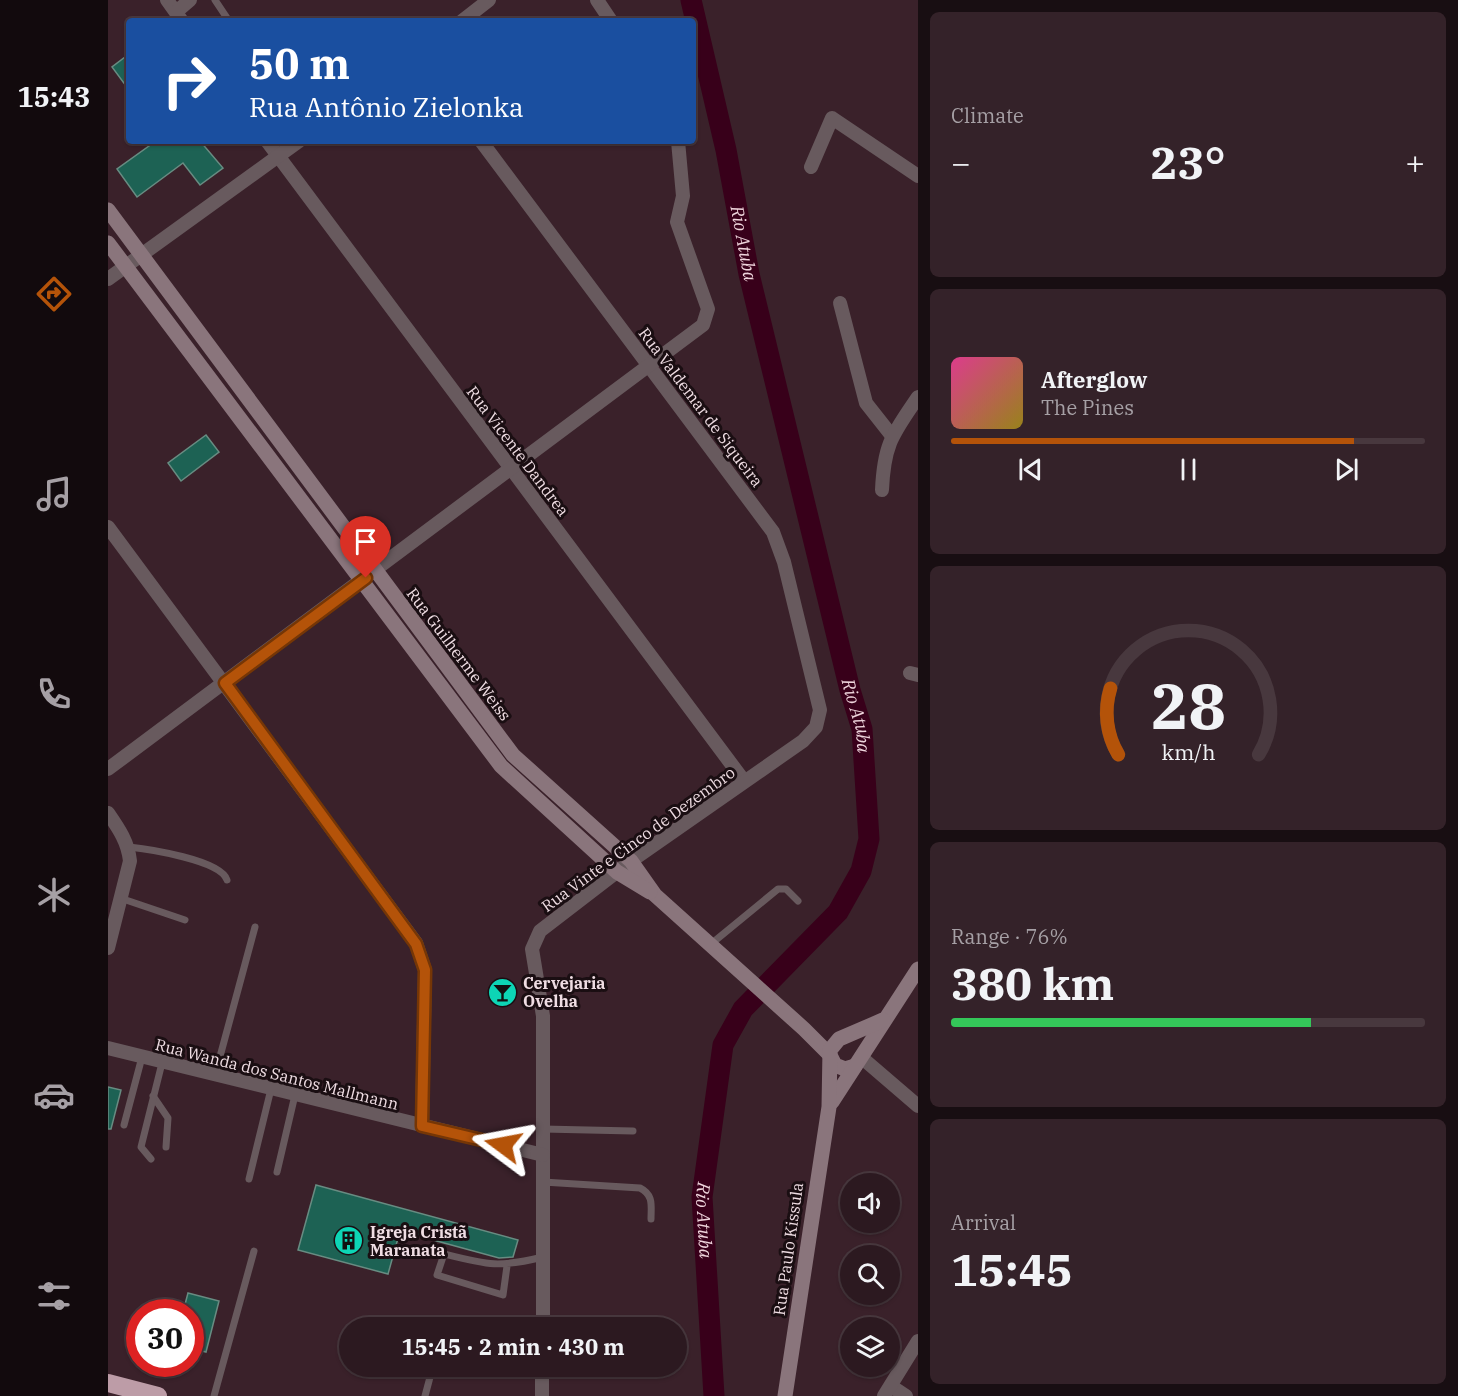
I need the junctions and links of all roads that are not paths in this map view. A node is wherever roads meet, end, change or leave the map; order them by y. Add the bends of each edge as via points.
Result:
1 (167, 0) edge
2 (190, 0) edge
3 (216, 0) edge
4 (489, 0) edge
5 (599, 1) edge
6 (179, 16) edge
7 (227, 18) edge
8 (466, 18) edge
9 (609, 18) edge
10 (269, 144) edge
11 (294, 144) edge
12 (483, 144) edge
13 (678, 144) edge
14 (278, 156) junction
15 (811, 166) dead end
16 (918, 177) edge
17 (108, 210) edge
18 (108, 243) edge
19 (140, 254) junction
20 (125, 266) junction
21 (108, 279) edge
22 (840, 303) dead end
23 (651, 366) junction
24 (918, 397) edge
25 (892, 436) junction
26 (512, 470) junction
27 (882, 490) dead end
28 (108, 527) edge
29 (375, 572) junction
30 (361, 582) junction
31 (225, 683) junction
32 (816, 728) joint
33 (108, 768) edge
34 (744, 781) junction
35 (108, 813) edge
36 (129, 848) junction
37 (631, 861) junction
38 (617, 872) junction
39 (227, 880) dead end
40 (655, 895) junction
41 (120, 898) junction
42 (798, 901) dead end
43 (185, 920) dead end
44 (255, 927) dead end
45 (710, 946) junction
46 (108, 948) edge
47 (918, 969) edge
48 (883, 1020) junction
49 (799, 1025) junction
50 (844, 1037) junction
51 (108, 1048) edge
52 (830, 1056) junction
53 (142, 1058) junction
54 (858, 1061) junction
55 (162, 1062) junction
56 (215, 1076) junction
57 (271, 1089) junction
58 (295, 1095) junction
59 (153, 1096) junction
60 (918, 1106) edge
61 (829, 1107) junction
62 (124, 1125) dead end
63 (422, 1126) junction
64 (543, 1129) junction
65 (633, 1131) dead end
66 (165, 1147) dead end
67 (543, 1155) junction
68 (151, 1159) dead end
69 (277, 1172) dead end
70 (249, 1179) dead end
71 (543, 1182) junction
72 (651, 1219) dead end
73 (254, 1251) dead end
74 (543, 1257) junction
75 (507, 1266) junction
76 (544, 1317) edge
77 (918, 1341) edge
78 (430, 1377) edge
79 (542, 1377) edge
80 (108, 1383) edge
81 (888, 1391) edge
82 (158, 1396) edge
83 (214, 1396) edge
84 (425, 1396) edge
85 (542, 1396) edge
86 (785, 1396) edge
87 (906, 1396) edge

1 - 6 street
2 - 6 street
3 - 7 lane
4 - 8 street
5 - 9 street
10 - 14 street, Rua Vicente Dandrea
11 - 14 street
12 - 23 street, Rua Valdemar de Siqueira
13 - 23 street via 683,196 677,222 708,309 703,326
14 - 19 street
14 - 26 street, Rua Vicente Dandrea
15 - 16 street via 832,118
17 - 19 street, Rua Guilherme Weiss
18 - 20 street, Rua Guilherme Weiss
19 - 20 street
19 - 29 street, Rua Guilherme Weiss
20 - 21 street
20 - 30 street, Rua Guilherme Weiss
22 - 25 street via 866,403
23 - 26 street
23 - 32 street, Rua Valdemar de Siqueira via 773,532 820,710
24 - 25 street
25 - 27 street via 883,458
26 - 29 street
26 - 34 street, Rua Vicente Dandrea
28 - 31 street
29 - 30 street
29 - 37 street, Rua Guilherme Weiss via 513,755
30 - 31 street
30 - 38 street, Rua Guilherme Weiss via 501,766
31 - 33 street
31 - 63 street via 416,944 425,970
32 - 34 street, Rua Vinte e Cinco de Dezembro
34 - 37 street, Rua Vinte e Cinco de Dezembro
35 - 36 street
36 - 39 lane via 203,863 219,869
36 - 41 street via 130,861
37 - 38 street, Rua Vinte e Cinco de Dezembro
37 - 40 street, Rua Guilherme Weiss
38 - 40 street, Rua Guilherme Weiss
38 - 64 street, Rua Vinte e Cinco de Dezembro via 540,931 534,940 543,1016
40 - 45 street, Rua Guilherme Weiss
41 - 43 lane
41 - 46 street
42 - 45 lane via 786,890 778,890
44 - 56 lane
45 - 49 street, Rua Guilherme Weiss
47 - 48 street, Rua Paulo Kissula
48 - 50 street
48 - 54 street, Rua Paulo Kissula
49 - 50 street
49 - 52 street, Rua Guilherme Weiss
50 - 52 street via 835,1041
50 - 54 street via 858,1043
51 - 53 street, Rua Wanda dos Santos Mallmann
52 - 54 street via 840,1068
52 - 61 street, Rua Paulo Kissula
53 - 55 street, Rua Wanda dos Santos Mallmann
53 - 62 lane
54 - 60 street
54 - 61 street, Rua Paulo Kissula
55 - 56 street, Rua Wanda dos Santos Mallmann
55 - 59 lane
56 - 57 street, Rua Wanda dos Santos Mallmann
57 - 58 street, Rua Wanda dos Santos Mallmann
57 - 70 lane
58 - 63 street, Rua Wanda dos Santos Mallmann
58 - 69 lane
59 - 66 lane via 168,1118
59 - 68 lane via 141,1147
61 - 86 street, Rua Paulo Kissula
63 - 67 street, Rua Wanda dos Santos Mallmann
64 - 65 lane
64 - 67 street, Rua Vinte e Cinco de Dezembro
67 - 71 street, Rua Vinte e Cinco de Dezembro
71 - 72 lane via 640,1188 651,1198
71 - 74 street, Rua Vinte e Cinco de Dezembro
73 - 83 lane
74 - 75 lane
74 - 76 street, Rua Vinte e Cinco de Dezembro
75 - 75 lane via 444,1254 437,1275 503,1295
77 - 81 street
78 - 84 lane
79 - 85 street
80 - 82 highway
81 - 87 street

